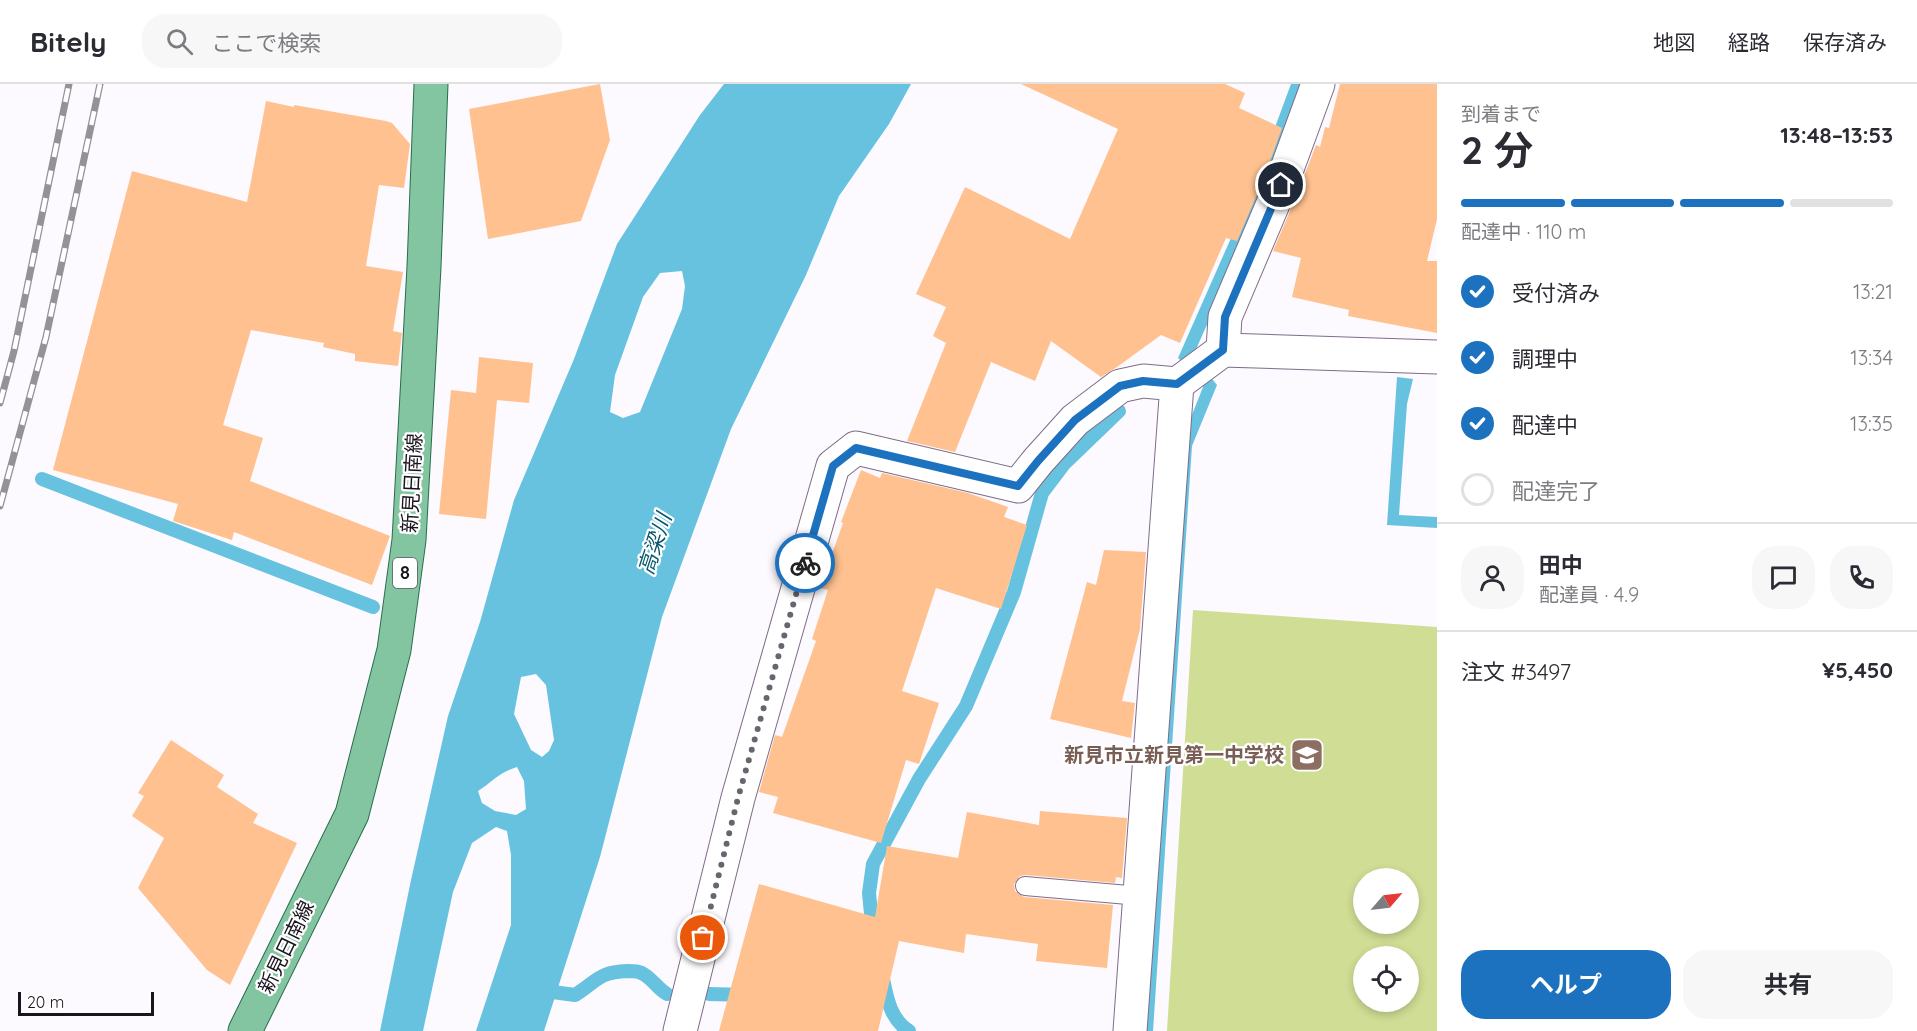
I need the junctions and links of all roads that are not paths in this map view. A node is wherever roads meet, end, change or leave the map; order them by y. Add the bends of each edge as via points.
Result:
1 (431, 84) edge
2 (1318, 84) edge
3 (1223, 350) junction
4 (1437, 357) edge
5 (1177, 384) junction
6 (1025, 886) dead end
7 (1140, 896) junction
8 (245, 1031) edge
9 (680, 1031) edge
10 (1130, 1031) edge

1 - 8 main road, 新見日南線 / 8 via 409,540 394,650 352,814
2 - 3 street via 1281,185 1225,317
3 - 4 street
3 - 5 street
5 - 7 street
5 - 9 street via 1143,381 1120,386 1075,420 1018,486 856,448 833,466 738,798
6 - 7 lane
7 - 10 street

